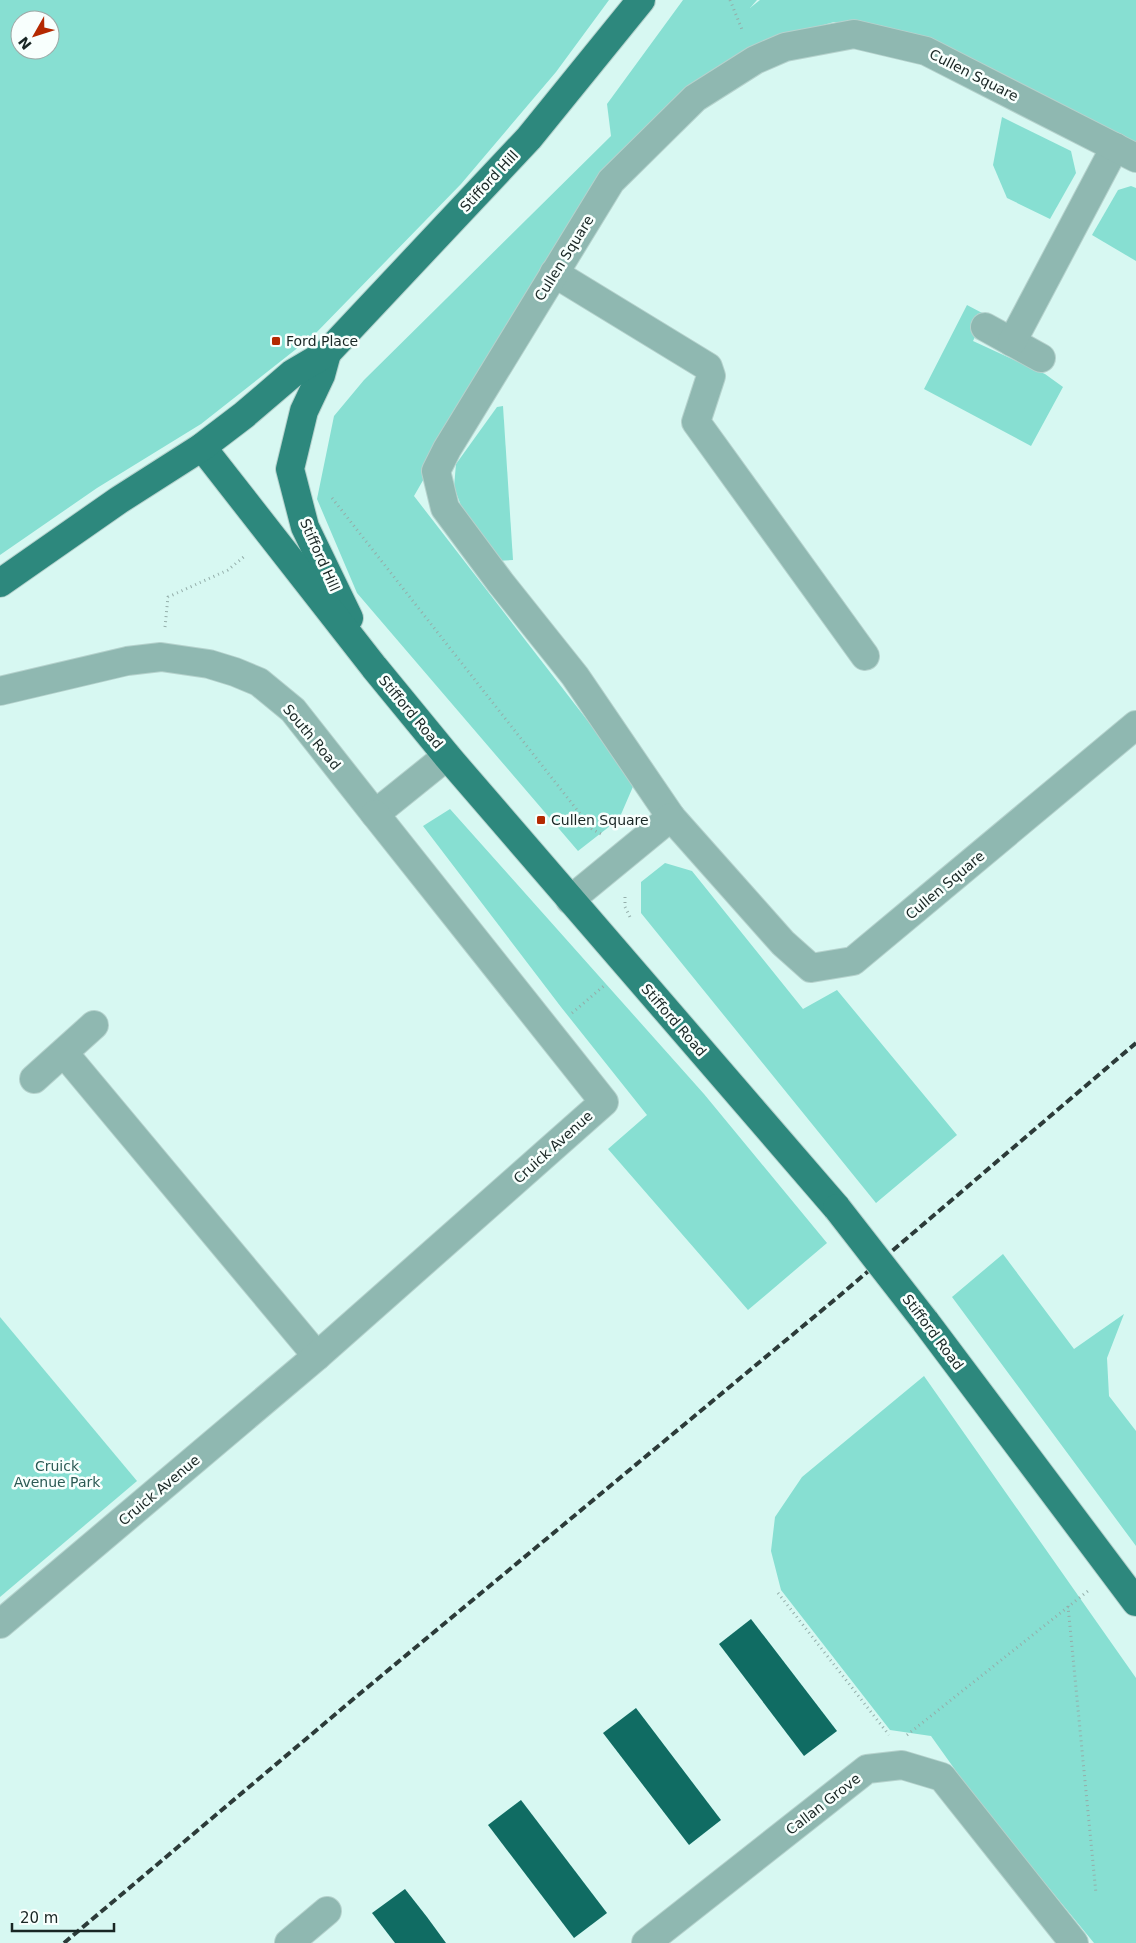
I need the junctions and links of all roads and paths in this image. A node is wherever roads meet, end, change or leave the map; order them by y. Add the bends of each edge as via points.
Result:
1 (641, 0) edge
2 (730, 0) edge
3 (734, 10) dead end
4 (1126, 152) edge
5 (554, 273) junction
6 (985, 327) dead end
7 (1012, 342) junction
8 (328, 353) junction
9 (1041, 358) dead end
10 (202, 447) junction
11 (331, 498) dead end
12 (270, 536) junction
13 (0, 583) edge
14 (865, 656) dead end
15 (162, 657) junction
16 (374, 667) junction
17 (0, 691) edge
18 (1136, 725) edge
19 (447, 756) junction
20 (375, 814) junction
21 (671, 817) junction
22 (606, 838) dead end
23 (570, 900) junction
24 (609, 982) dead end
25 (571, 1014) dead end
26 (94, 1025) dead end
27 (64, 1053) junction
28 (34, 1079) dead end
29 (317, 1356) junction
30 (1090, 1589) dead end
31 (778, 1593) dead end
32 (1136, 1602) edge
33 (1068, 1606) junction
34 (0, 1624) edge
35 (902, 1752) junction
36 (1096, 1894) dead end
37 (327, 1911) dead end
38 (299, 1940) edge
39 (646, 1943) edge
40 (1074, 1943) edge

1 - 8 main road, Stifford Hill via 529,138
2 - 3 path
4 - 5 street, Cullen Square via 926,50 854,34 785,47 755,60 694,98 610,182
4 - 7 street, Cullen Square
5 - 14 street via 708,367 711,376 696,422
5 - 21 street, Cullen Square via 436,471 445,508 575,676
6 - 7 street
7 - 9 street
8 - 10 main road, Stifford Hill via 293,372
8 - 16 main road, Stifford Hill via 304,411 290,469 305,528
10 - 12 main road, Stifford Road
10 - 13 main road
11 - 22 path via 592,829
12 - 15 path via 228,570 168,597
12 - 16 main road, Stifford Road
15 - 17 street, South Road via 127,661
15 - 20 street, South Road via 209,664 258,682 293,710
16 - 19 main road, Stifford Road
18 - 21 street, Cullen Square via 853,962 833,966 811,968 783,943
19 - 20 street
19 - 23 main road, Stifford Road
20 - 29 street, Cruick Avenue via 604,1102
21 - 23 street
23 - 32 main road, Stifford Road, bridge via 837,1208
24 - 25 path
26 - 27 street
27 - 28 street
27 - 29 street
29 - 34 street, Cruick Avenue
30 - 33 path
31 - 35 path
33 - 35 path
33 - 36 path
35 - 39 street, Callan Grove via 867,1769
35 - 40 street, Callan Grove via 942,1777
37 - 38 street

